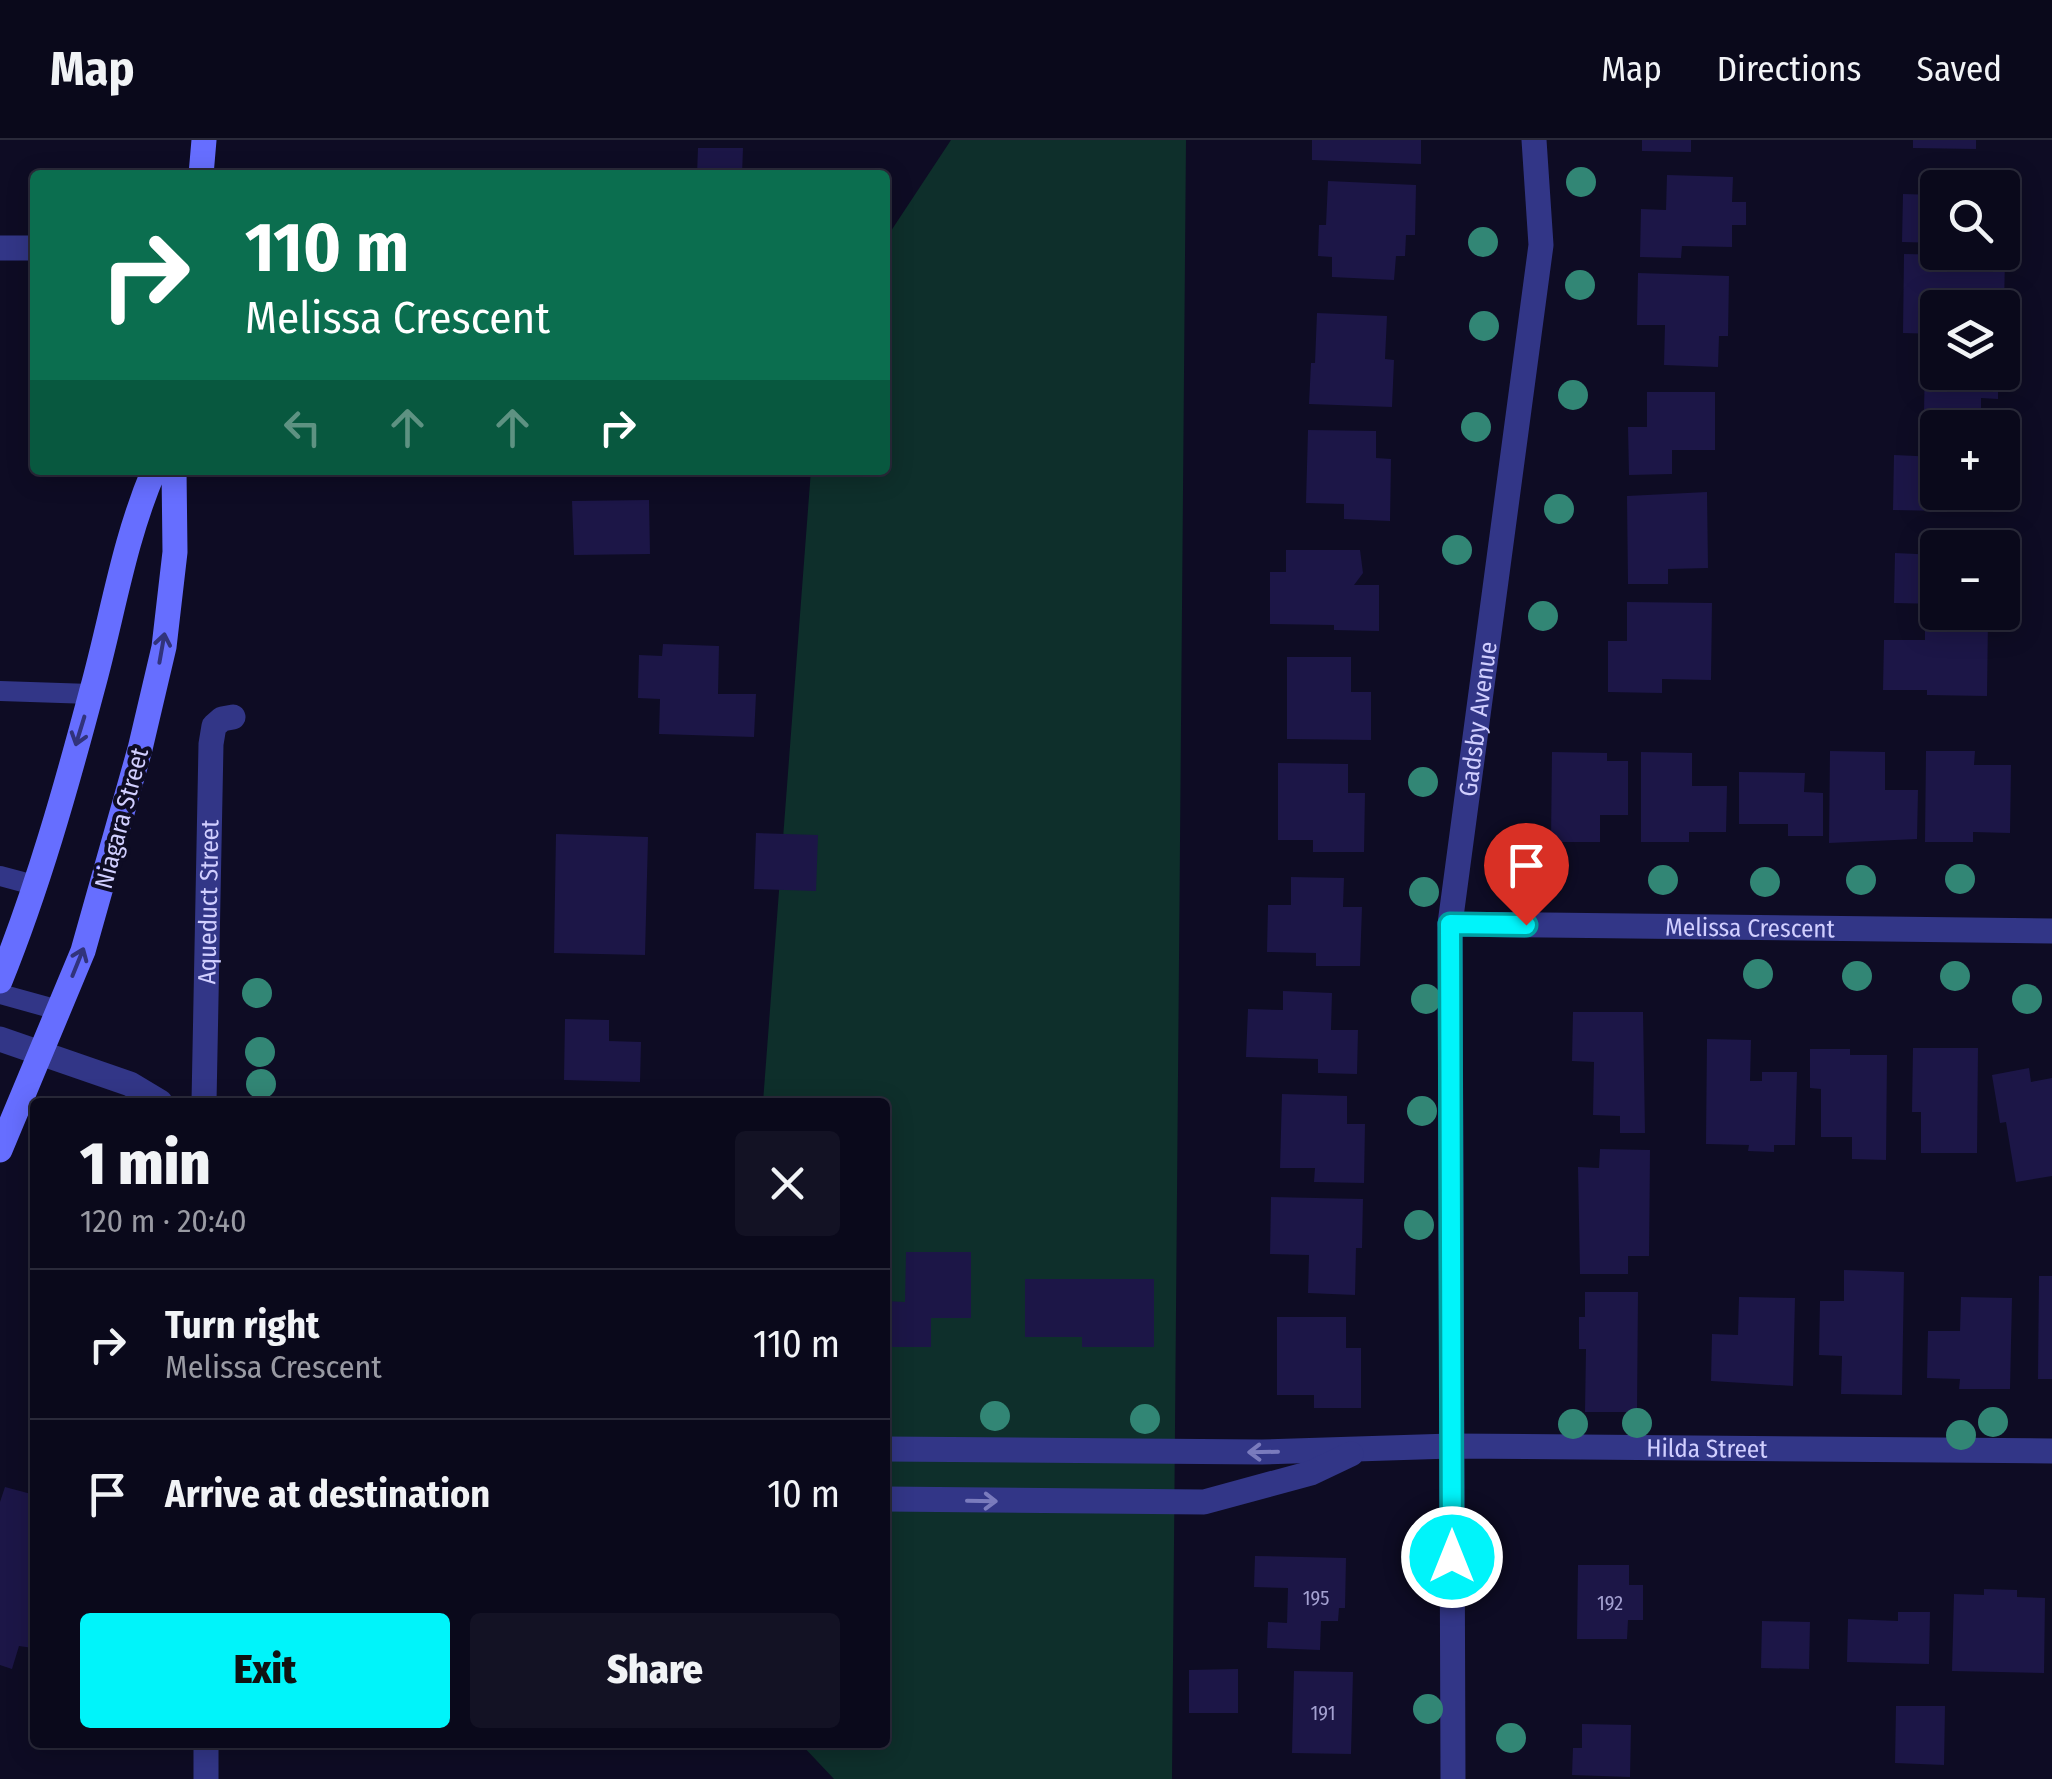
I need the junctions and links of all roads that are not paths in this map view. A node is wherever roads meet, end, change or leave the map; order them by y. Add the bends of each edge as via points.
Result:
1 (204, 140) edge
2 (1534, 140) edge
3 (201, 170) edge
4 (0, 248) edge
5 (30, 248) edge
6 (152, 475) edge
7 (174, 475) edge
8 (0, 690) edge
9 (91, 694) junction
10 (233, 716) dead end
11 (0, 876) edge
12 (34, 885) junction
13 (1450, 924) junction
14 (2052, 931) edge
15 (0, 981) edge
16 (0, 994) edge
17 (58, 1010) junction
18 (0, 1039) edge
19 (40, 1052) junction
20 (153, 1098) edge
21 (204, 1098) edge
22 (0, 1150) edge
23 (1451, 1446) junction
24 (890, 1449) edge
25 (1360, 1450) junction
26 (2052, 1451) edge
27 (890, 1499) edge
28 (206, 1748) edge
29 (206, 1779) edge
30 (1454, 1779) edge

1 - 3 main road
2 - 13 street, Gadsby Avenue via 1542,245
4 - 5 street
6 - 9 main road via 128,535
17 -> 7 main road, Niagara Street via 113,851 164,647 175,552
8 - 9 lane
9 -> 12 main road
10 - 21 street, Aqueduct Street via 212,732
11 - 12 lane
12 - 15 main road
13 - 14 street, Melissa Crescent
13 - 23 street, Gadsby Avenue
16 - 17 lane
17 - 19 main road, Niagara Street
18 - 19 street
19 - 20 street
19 - 22 main road, Niagara Street
23 - 25 street, Hilda Street
23 - 26 street, Hilda Street
23 - 30 street, Gadsby Avenue
25 -> 24 street, Hilda Street
27 -> 25 street, Hilda Street via 1204,1502 1311,1473
28 - 29 street

